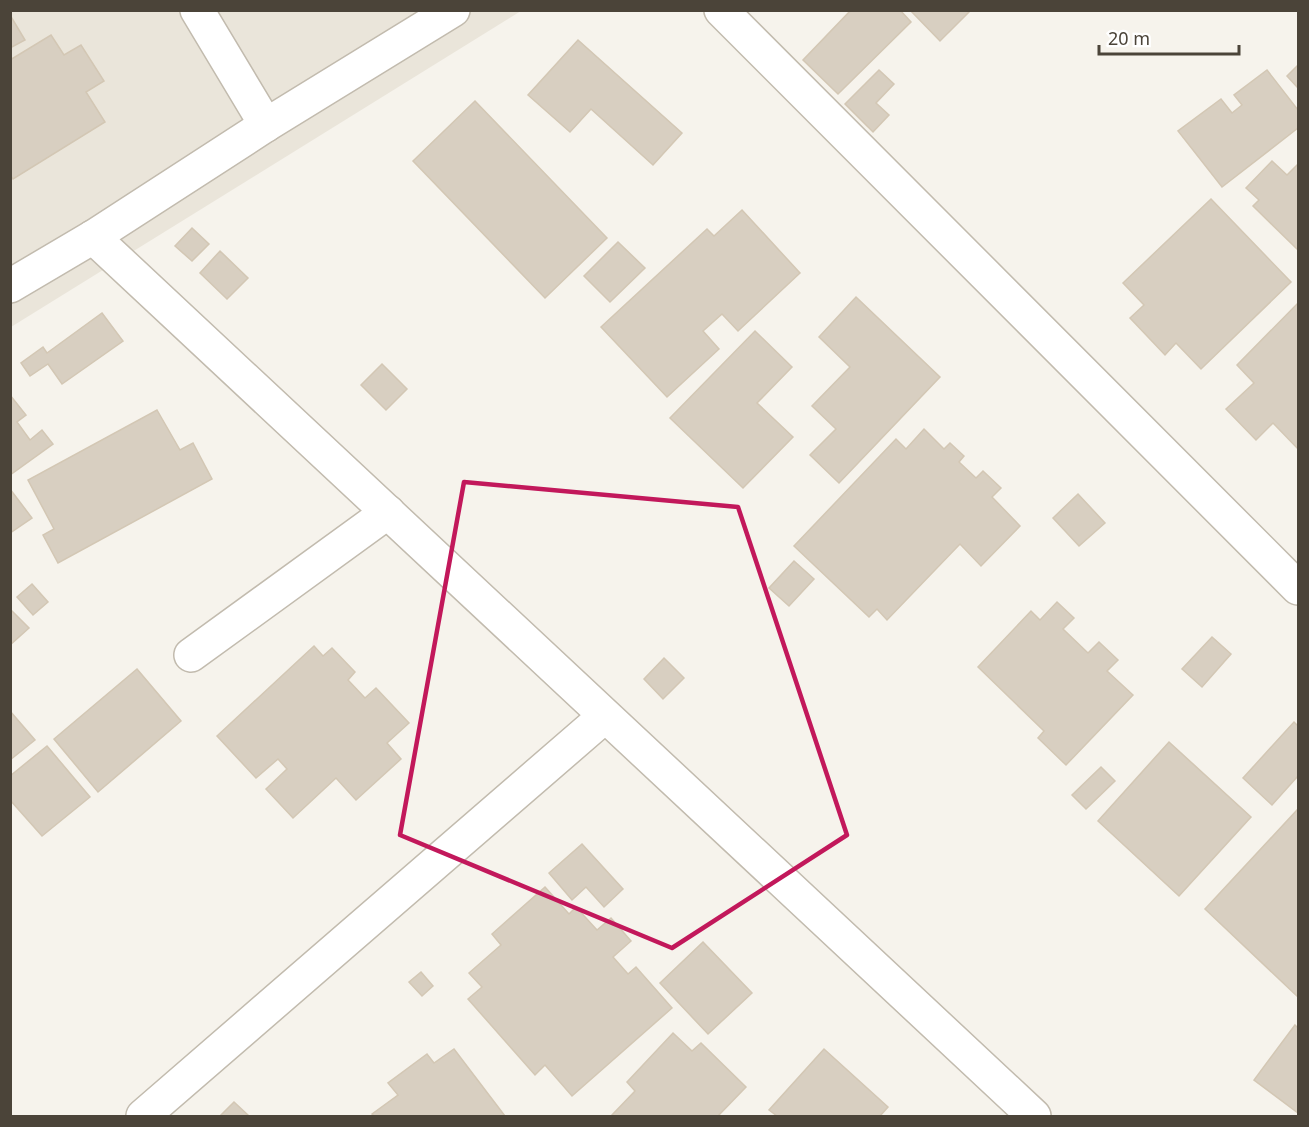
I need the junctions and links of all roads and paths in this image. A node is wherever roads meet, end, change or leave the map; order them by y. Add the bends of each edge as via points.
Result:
1 (197, 10) edge
2 (453, 10) edge
3 (721, 10) edge
4 (266, 125) junction
5 (93, 237) junction
6 (10, 286) edge
7 (388, 512) junction
8 (1299, 588) edge
9 (191, 655) dead end
10 (605, 716) junction
11 (143, 1116) edge
12 (1034, 1116) edge

1 - 4 street
2 - 4 street
3 - 8 street
4 - 5 street
5 - 6 street
5 - 7 street
7 - 9 street
7 - 10 street
10 - 11 street
10 - 12 street

